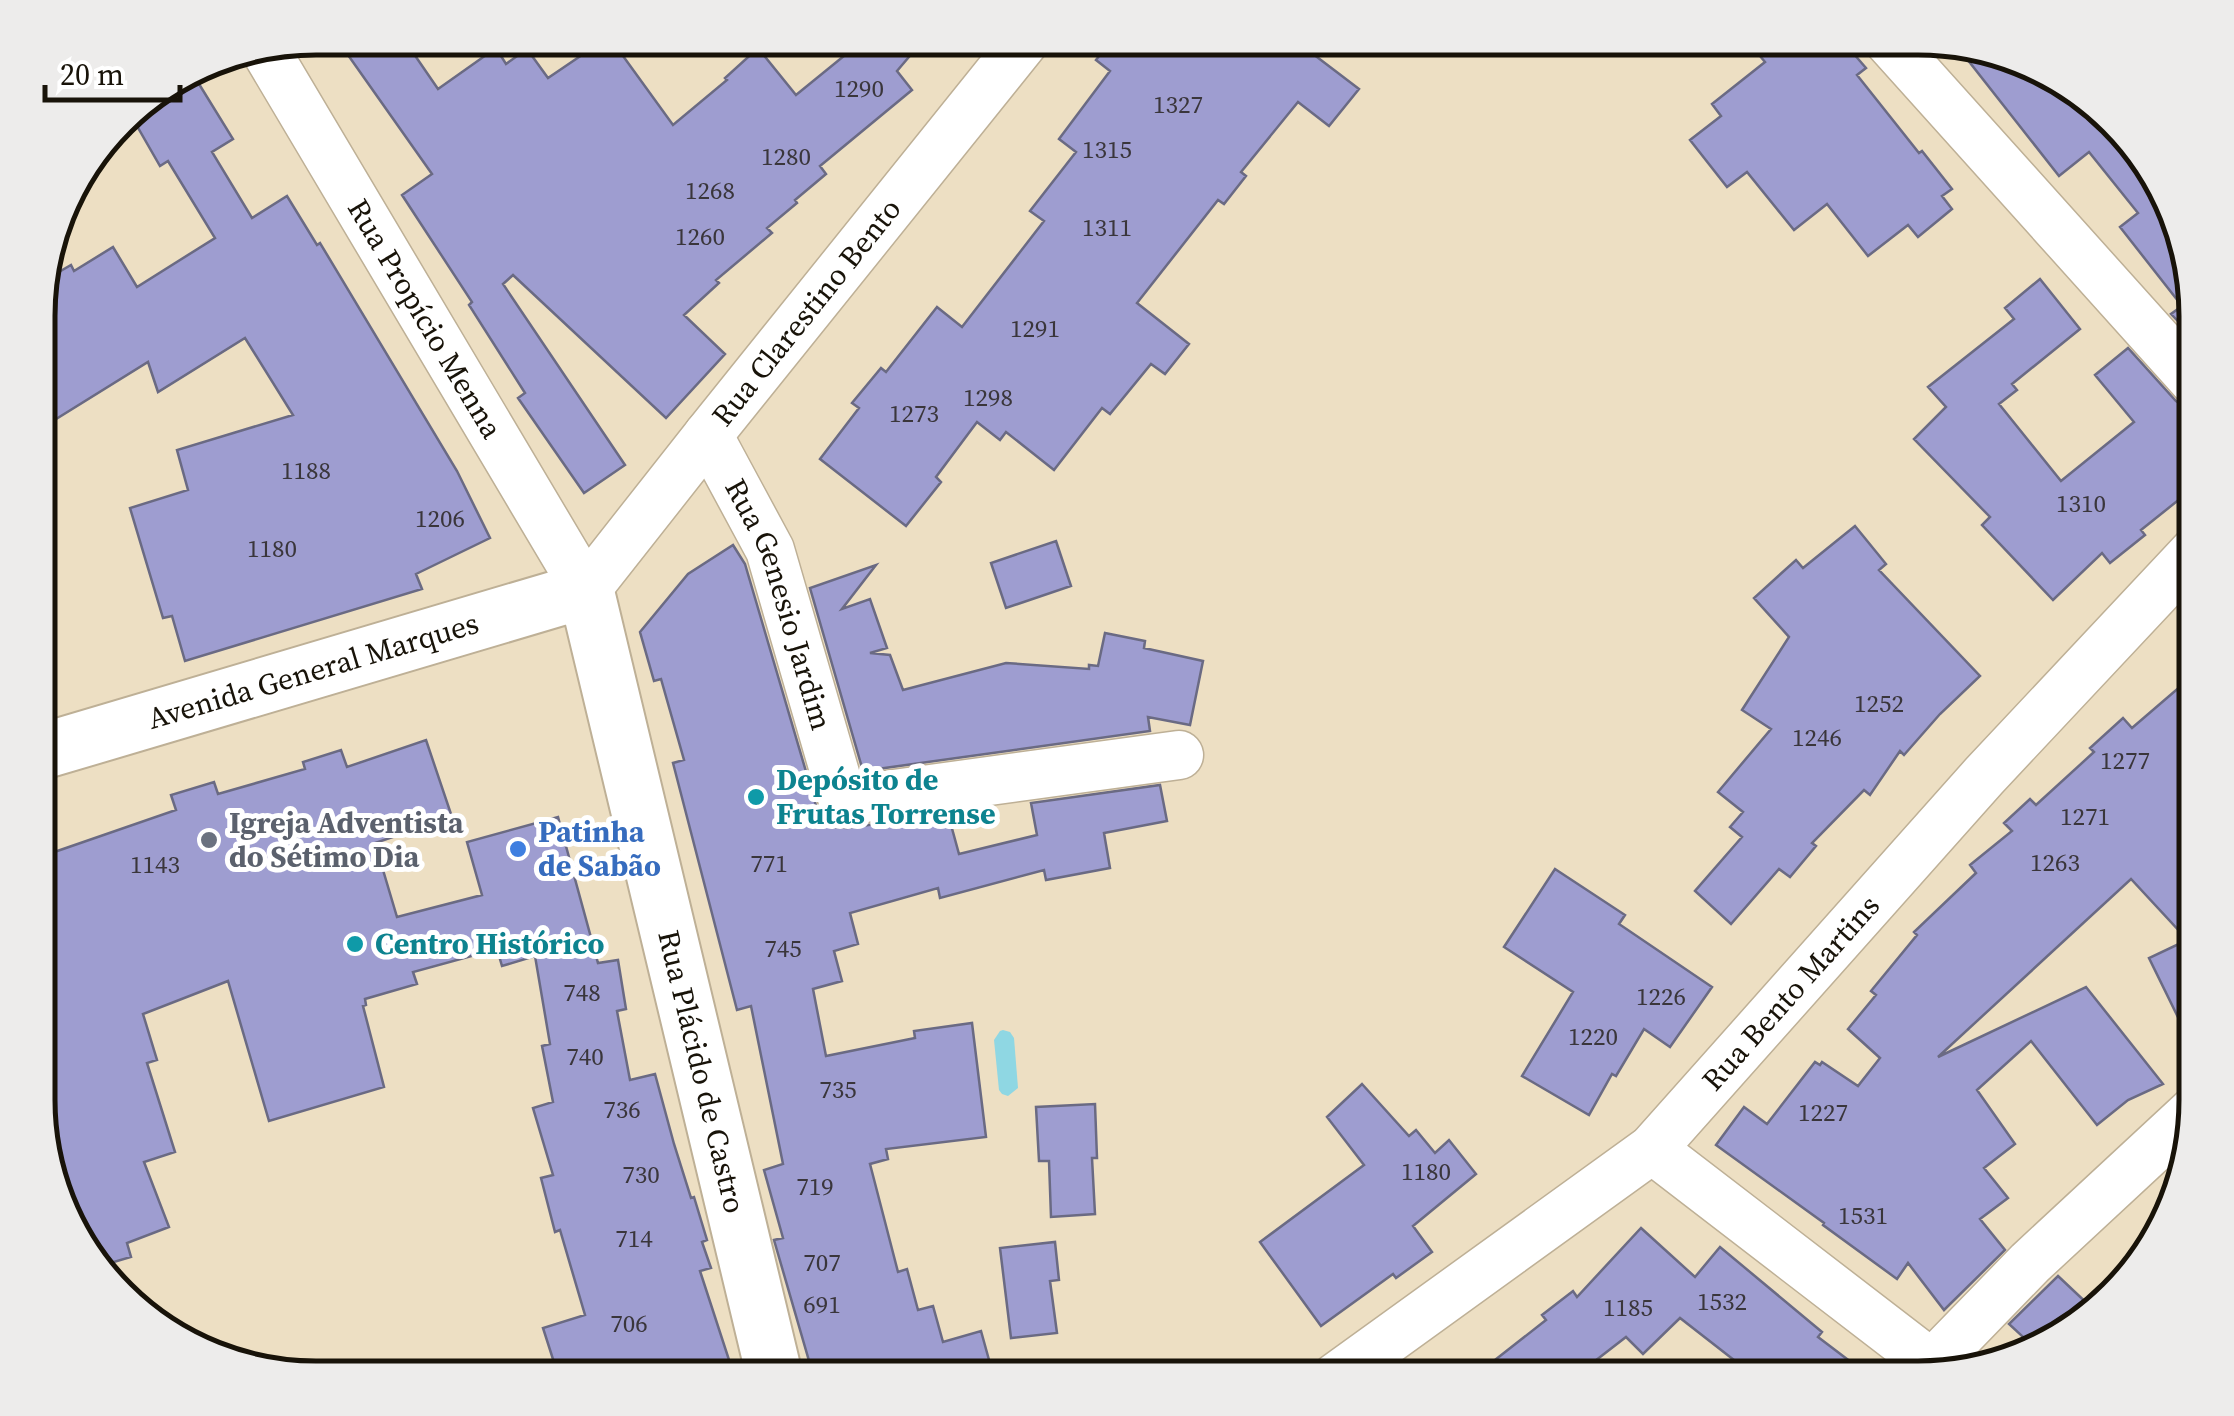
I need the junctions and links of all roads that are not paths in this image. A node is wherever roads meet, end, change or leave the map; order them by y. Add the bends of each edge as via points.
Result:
1 (1901, 55) edge
2 (1013, 56) edge
3 (271, 59) edge
4 (2178, 363) edge
5 (708, 435) junction
6 (2178, 569) edge
7 (586, 590) junction
8 (55, 748) edge
9 (1179, 756) dead end
10 (2177, 1127) edge
11 (1652, 1150) junction
12 (1948, 1358) edge
13 (1360, 1360) edge
14 (1927, 1360) edge
15 (771, 1361) edge

1 - 4 street
2 - 5 street, Rua Clarestino Bento
3 - 7 street, Rua Propício Menna
5 - 7 street, Rua Clarestino Bento
5 - 9 street, Rua Genesio Jardim via 770,550 843,801
6 - 11 street, Rua Bento Martins
7 - 8 main road, Avenida General Marques
7 - 15 main road, Rua Plácido de Castro
10 - 12 street via 2030,1263
11 - 13 street, Rua Bento Martins
11 - 14 street

